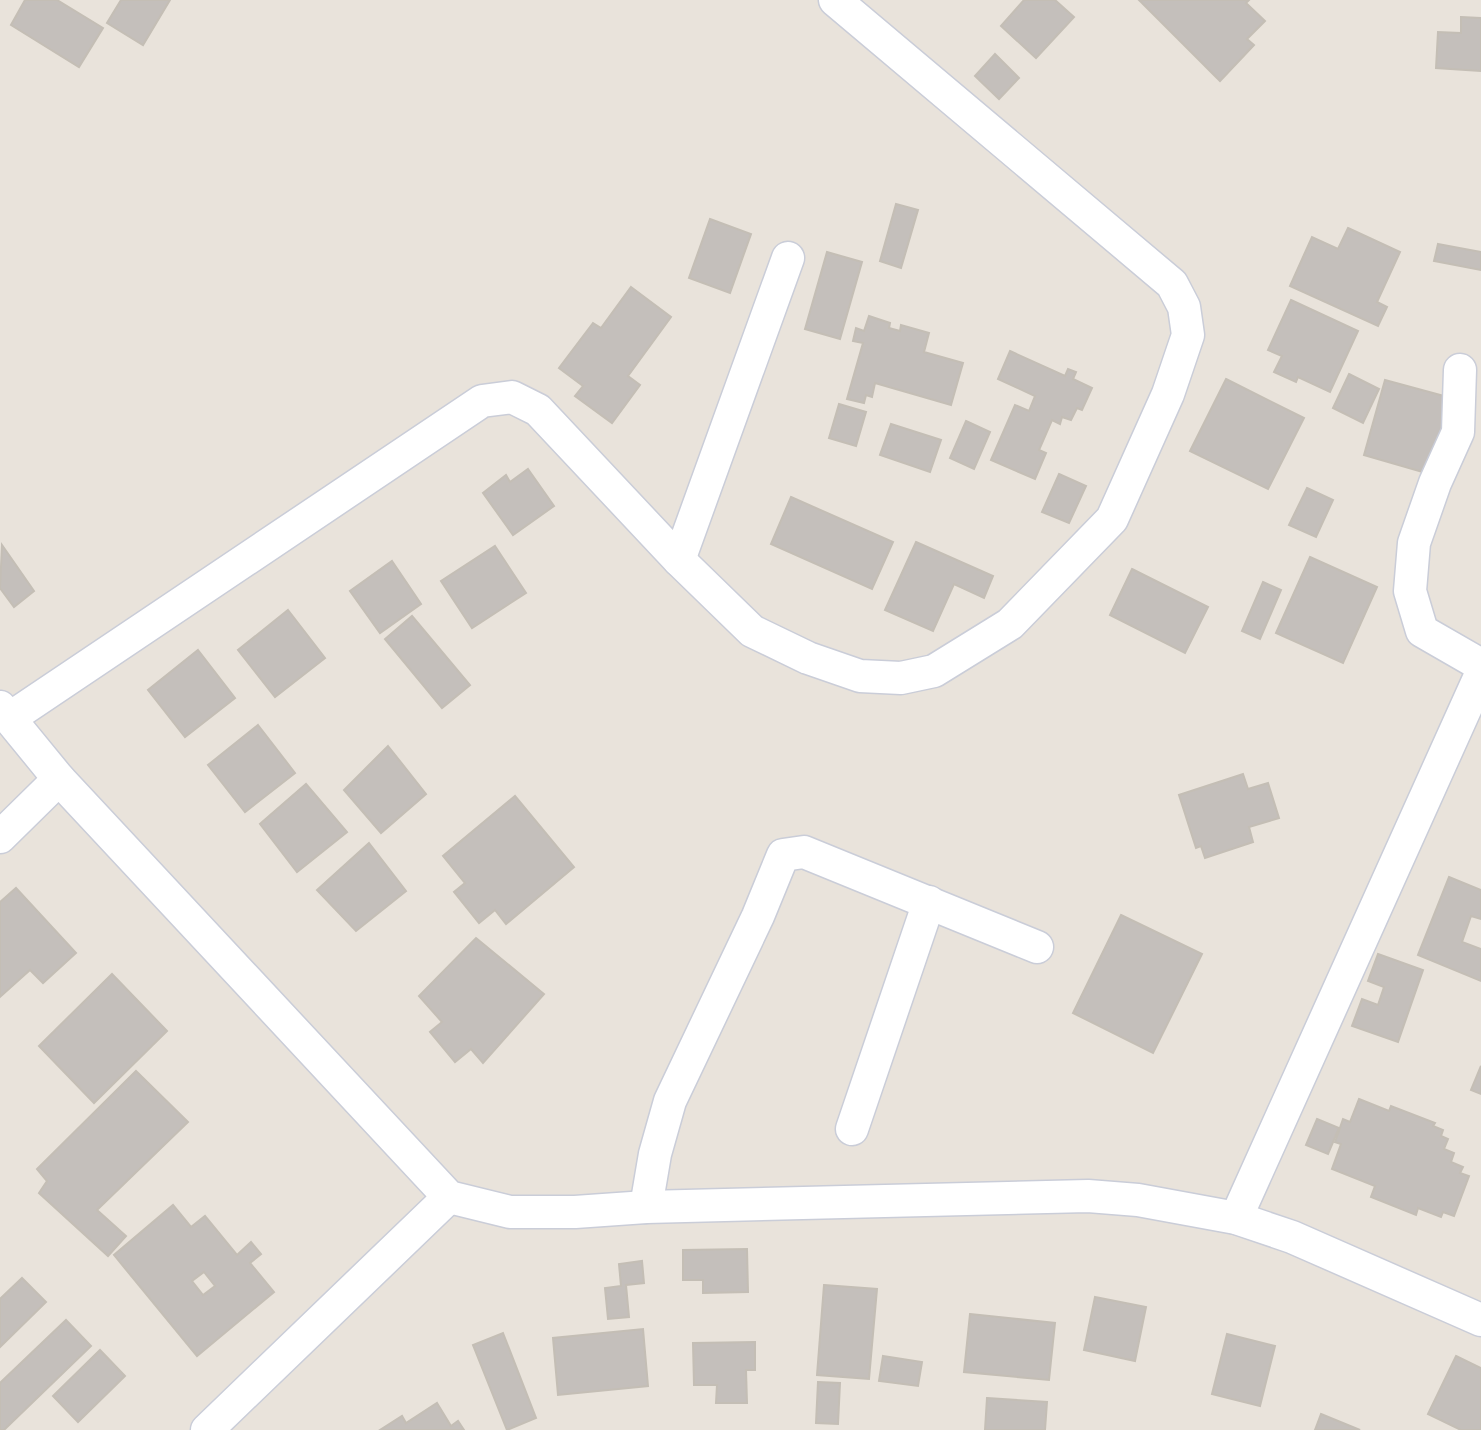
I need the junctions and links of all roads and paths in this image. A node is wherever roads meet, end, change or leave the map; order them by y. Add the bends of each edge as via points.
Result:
1 (835, 0) edge
2 (788, 258) dead end
3 (1460, 370) dead end
4 (678, 560) junction
5 (1481, 665) edge
6 (1481, 674) edge
7 (5, 713) edge
8 (59, 779) junction
9 (0, 837) edge
10 (929, 902) junction
11 (1037, 947) dead end
12 (852, 1129) dead end
13 (449, 1197) junction
14 (646, 1207) junction
15 (1236, 1218) junction
16 (1481, 1320) edge
17 (207, 1430) edge

1 - 4 street via 1172,284 1184,307 1188,335 1168,394 1112,519 1010,624 934,671 901,678 860,676 808,657 752,631
2 - 4 street
3 - 5 street via 1458,432 1415,542 1410,591 1422,631
4 - 7 street via 538,410 512,397 482,401
6 - 15 street
7 - 8 street
8 - 9 street
8 - 13 street
10 - 11 street
10 - 12 street
10 - 14 street via 804,852 783,855 670,1101
13 - 14 street via 510,1212
13 - 17 street
14 - 15 street via 1088,1196
15 - 16 street via 1292,1237

